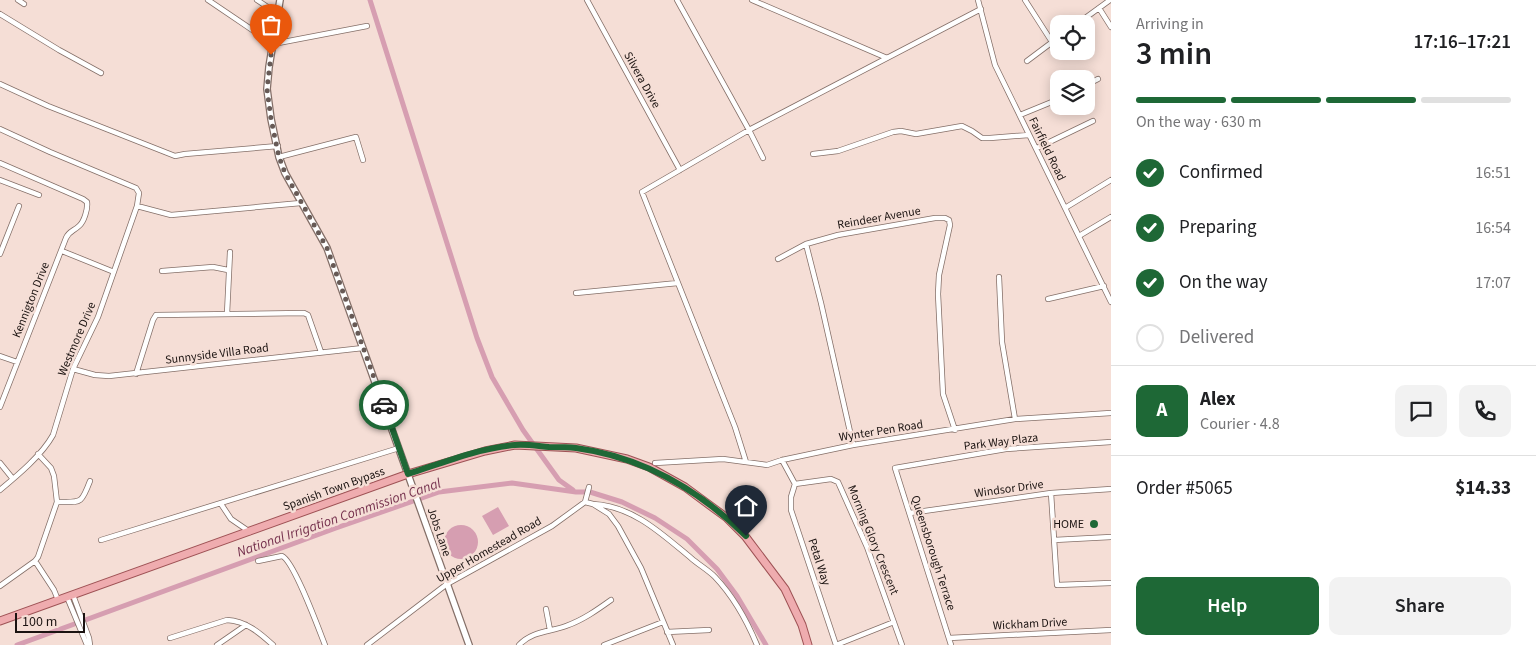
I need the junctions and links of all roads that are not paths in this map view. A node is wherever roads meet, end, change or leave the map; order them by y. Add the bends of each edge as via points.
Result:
1 (18, 0) edge
2 (208, 0) edge
3 (257, 0) edge
4 (280, 0) edge
5 (587, 0) edge
6 (677, 0) edge
7 (752, 0) edge
8 (978, 0) edge
9 (1025, 0) edge
10 (1110, 0) edge
11 (24, 4) dead end
12 (1099, 8) junction
13 (981, 9) junction
14 (0, 14) edge
15 (278, 14) junction
16 (1089, 15) edge
17 (367, 26) dead end
18 (1111, 27) edge
19 (1050, 39) edge
20 (273, 44) junction
21 (1050, 44) edge
22 (887, 58) junction
23 (1027, 61) dead end
24 (101, 73) dead end
25 (1098, 79) dead end
26 (1095, 80) edge
27 (0, 84) edge
28 (1050, 103) edge
29 (1020, 115) junction
30 (1093, 121) dead end
31 (0, 129) edge
32 (749, 130) junction
33 (1029, 135) junction
34 (278, 146) junction
35 (1037, 148) junction
36 (813, 154) dead end
37 (279, 157) junction
38 (763, 158) dead end
39 (364, 160) dead end
40 (0, 163) edge
41 (680, 170) junction
42 (0, 180) edge
43 (1111, 180) edge
44 (39, 196) dead end
45 (301, 203) junction
46 (19, 206) dead end
47 (137, 206) junction
48 (1065, 208) junction
49 (1111, 217) edge
50 (1079, 236) junction
51 (806, 244) junction
52 (62, 252) junction
53 (230, 252) dead end
54 (0, 254) edge
55 (778, 259) dead end
56 (228, 270) junction
57 (162, 271) dead end
58 (114, 272) junction
59 (999, 277) dead end
60 (678, 283) junction
61 (1104, 286) junction
62 (576, 293) dead end
63 (1048, 298) dead end
64 (1111, 302) edge
65 (227, 314) junction
66 (363, 348) junction
67 (321, 352) junction
68 (0, 356) edge
69 (17, 362) junction
70 (73, 369) junction
71 (136, 374) junction
72 (0, 407) edge
73 (1111, 413) edge
74 (1015, 420) junction
75 (955, 430) junction
76 (1111, 442) edge
77 (853, 444) junction
78 (399, 448) junction
79 (38, 454) junction
80 (782, 460) junction
81 (746, 462) junction
82 (0, 463) edge
83 (655, 463) dead end
84 (895, 468) joint
85 (408, 474) junction
86 (13, 479) junction
87 (90, 481) dead end
88 (795, 484) junction
89 (589, 487) dead end
90 (1111, 489) edge
91 (0, 490) edge
92 (1051, 493) junction
93 (586, 501) junction
94 (57, 502) junction
95 (221, 504) junction
96 (593, 504) junction
97 (910, 513) junction
98 (250, 532) junction
99 (1111, 537) edge
100 (101, 540) dead end
101 (1054, 540) junction
102 (258, 560) dead end
103 (35, 561) junction
104 (1111, 583) edge
105 (447, 584) junction
106 (0, 586) edge
107 (70, 596) junction
108 (58, 600) junction
109 (610, 600) dead end
110 (546, 609) dead end
111 (0, 622) edge
112 (663, 622) junction
113 (894, 622) junction
114 (246, 625) junction
115 (550, 630) junction
116 (709, 630) dead end
117 (1111, 630) edge
118 (667, 632) junction
119 (170, 638) dead end
120 (949, 638) junction
121 (88, 645) edge
122 (217, 645) edge
123 (273, 645) edge
124 (326, 645) edge
125 (367, 645) edge
126 (469, 645) edge
127 (519, 645) edge
128 (604, 645) edge
129 (673, 645) edge
130 (757, 645) edge
131 (808, 645) edge
132 (836, 645) edge
133 (902, 645) edge
134 (951, 645) edge

1 - 11 street
2 - 20 street
3 - 15 street
4 - 15 street, Jobs Lane
5 - 41 street, Silvera Drive
6 - 32 street
7 - 22 street
8 - 13 street, Fairfield Road
9 - 19 street
10 - 12 street
12 - 16 street
12 - 18 street
13 - 22 street
13 - 29 street, Fairfield Road via 995,65
14 - 24 street
15 - 20 street, Jobs Lane
17 - 20 street
20 - 34 street, Jobs Lane via 267,89
21 - 23 street
22 - 32 street
25 - 26 street
27 - 34 street via 175,156
28 - 29 street
29 - 33 street, Fairfield Road
30 - 35 street
31 - 47 street via 136,188 139,192
32 - 38 street
32 - 41 street
33 - 35 street, Fairfield Road
33 - 36 street via 982,138 962,126 916,134 901,131 838,151
34 - 37 street, Jobs Lane
35 - 48 street, Fairfield Road
37 - 39 street via 356,137
37 - 45 street, Jobs Lane
40 - 52 street, Kennigton Drive via 87,202 82,222 68,233
41 - 60 street via 642,192
42 - 44 street
43 - 48 street
45 - 47 street via 171,215
45 - 66 street, Jobs Lane via 327,248
46 - 54 street
47 - 58 street, Westmore Drive
48 - 50 street, Fairfield Road
49 - 50 street
50 - 61 street, Fairfield Road
51 - 55 street
51 - 75 street, Reindeer Avenue via 838,235 935,218 949,220 938,294 943,394
51 - 77 street
52 - 58 street
52 - 69 street, Kennigton Drive
53 - 56 street
56 - 57 street
56 - 65 street
58 - 70 street, Westmore Drive via 98,317
59 - 74 street via 1002,342
60 - 62 street
60 - 81 street
61 - 63 street
61 - 64 street, Fairfield Road
65 - 67 street via 304,314 308,316
65 - 71 street via 156,315
66 - 67 street, Sunnyside Villa Road
66 - 78 street, Jobs Lane
67 - 71 street, Sunnyside Villa Road
68 - 69 street
69 - 72 street, Kennigton Drive
70 - 71 street, Sunnyside Villa Road via 95,375
70 - 79 street, Westmore Drive via 53,435
73 - 74 street, Wynter Pen Road
74 - 75 street, Wynter Pen Road
75 - 77 street, Wynter Pen Road
76 - 84 street, Park Way Plaza via 1006,449
77 - 80 street, Wynter Pen Road
78 - 85 street, Jobs Lane
78 - 95 street
79 - 86 street, Westmore Drive
79 - 94 street via 51,468
80 - 81 street, Wynter Pen Road via 767,465
80 - 88 street
81 - 83 street, Wynter Pen Road via 723,459
82 - 86 street
84 - 97 street, Queensborough Terrace
85 - 98 main road, Spanish Town Bypass
85 - 105 street, Jobs Lane
85 - 131 main road, Spanish Town Bypass via 485,450 515,445 576,448 649,467 706,502 746,536 785,589
86 - 91 street, Westmore Drive
87 - 94 street via 84,497 77,502
88 - 113 street, Morning Glory Crescent via 831,479 838,482
88 - 132 street, Petal Way via 791,510
89 - 93 street
90 - 92 street, Windsor Drive
92 - 97 street, Windsor Drive
92 - 101 street
93 - 96 street
93 - 105 street, Upper Homestead Road via 552,526
94 - 103 street
95 - 98 street via 231,519
95 - 100 street
96 - 112 street via 609,514 618,526 641,568
96 - 130 street via 605,504 633,515 658,530 715,577 732,598
97 - 120 street, Queensborough Terrace
98 - 107 main road, Spanish Town Bypass
99 - 101 street
101 - 104 street via 1057,585
102 - 124 street via 286,557
103 - 106 street
103 - 108 street
105 - 125 street, Upper Homestead Road
105 - 126 street, Jobs Lane
107 - 108 main road, Spanish Town Bypass
107 - 121 street via 84,624
107 - 121 street via 74,617
108 - 111 main road, Spanish Town Bypass
109 - 115 street via 590,615
110 - 115 street
112 - 118 street
112 - 128 street
113 - 132 street
113 - 133 street, Morning Glory Crescent
114 - 119 street via 228,620
114 - 122 street
114 - 123 street
115 - 127 street via 525,638
116 - 118 street
117 - 120 street, Wickham Drive
118 - 129 street
120 - 134 street, Queensborough Terrace

